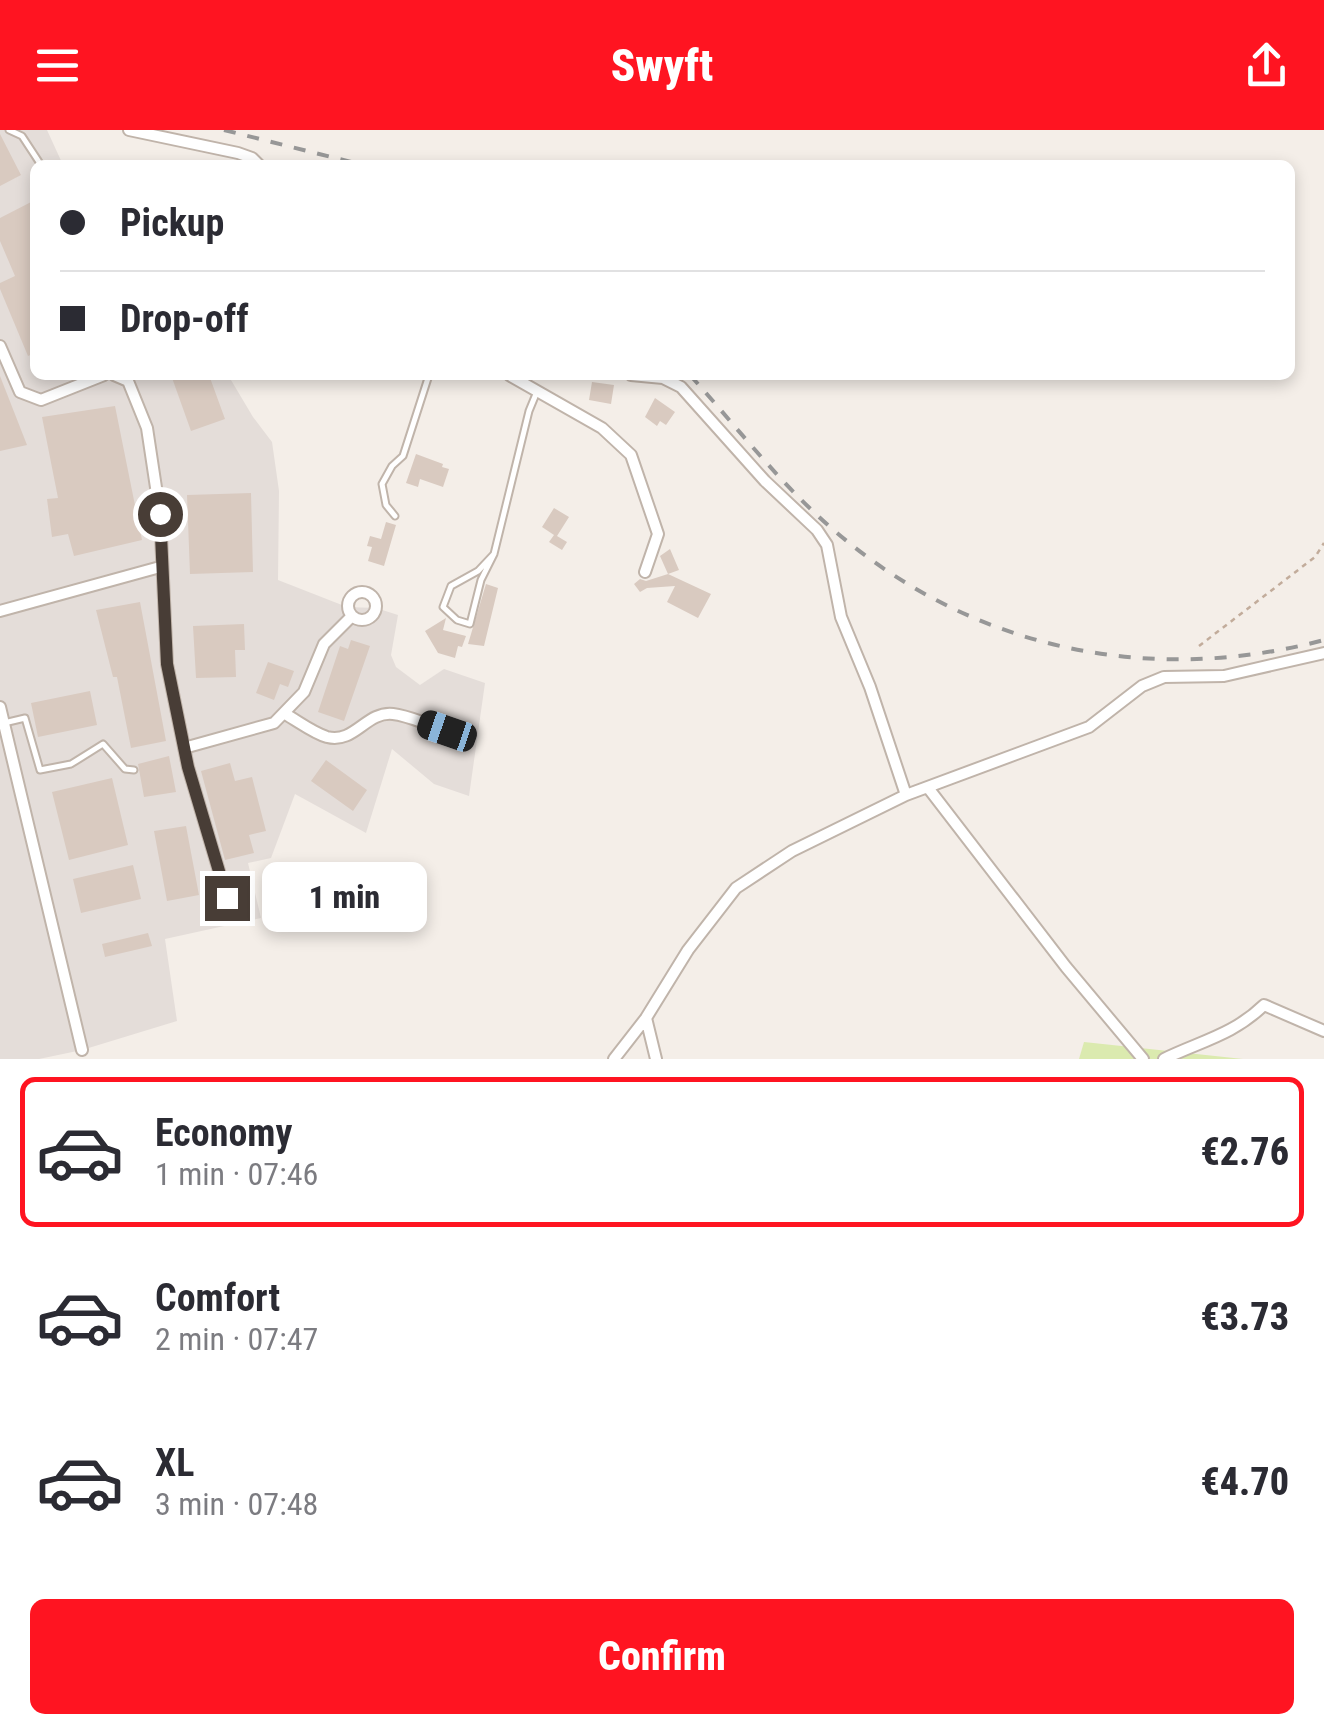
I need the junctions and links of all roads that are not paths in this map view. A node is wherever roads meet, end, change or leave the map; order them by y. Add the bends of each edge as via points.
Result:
1 (9, 130) edge
2 (130, 130) edge
3 (38, 160) edge
4 (254, 160) edge
5 (0, 346) edge
6 (91, 380) edge
7 (126, 380) edge
8 (427, 380) edge
9 (519, 380) edge
10 (668, 380) edge
11 (538, 391) junction
12 (395, 516) dead end
13 (494, 554) junction
14 (160, 566) junction
15 (645, 572) dead end
16 (0, 611) edge
17 (352, 616) dead end
18 (1324, 653) edge
19 (0, 707) edge
20 (285, 714) junction
21 (4, 723) junction
22 (462, 728) dead end
23 (184, 748) junction
24 (134, 770) dead end
25 (929, 789) junction
26 (906, 795) junction
27 (227, 898) dead end
28 (646, 1018) junction
29 (1324, 1031) edge
30 (82, 1050) dead end
31 (614, 1059) edge
32 (656, 1059) edge
33 (1143, 1059) edge
34 (1164, 1059) edge

1 - 3 lane via 22,136
2 - 4 street
5 - 6 street via 20,392 41,400
7 - 14 street via 147,428
8 - 12 lane via 403,456 382,484
9 - 11 street
10 - 26 street via 826,545 840,617
11 - 13 lane
11 - 15 street via 602,428 632,455 658,534
13 - 13 lane via 451,586 446,613 470,624
14 - 16 street
14 - 23 street via 167,664
17 - 20 street via 324,644 304,692
18 - 25 street via 1224,676 1164,677 1088,727
19 - 21 street
20 - 22 street via 327,737 353,734 387,713 447,731
20 - 23 street via 259,729
21 - 24 lane via 25,718 40,770 71,764 103,744
21 - 30 street
23 - 27 street
25 - 26 street
25 - 33 street
26 - 28 street via 792,851 736,888
28 - 31 street
28 - 32 street
29 - 34 street via 1264,1005 1213,1041

